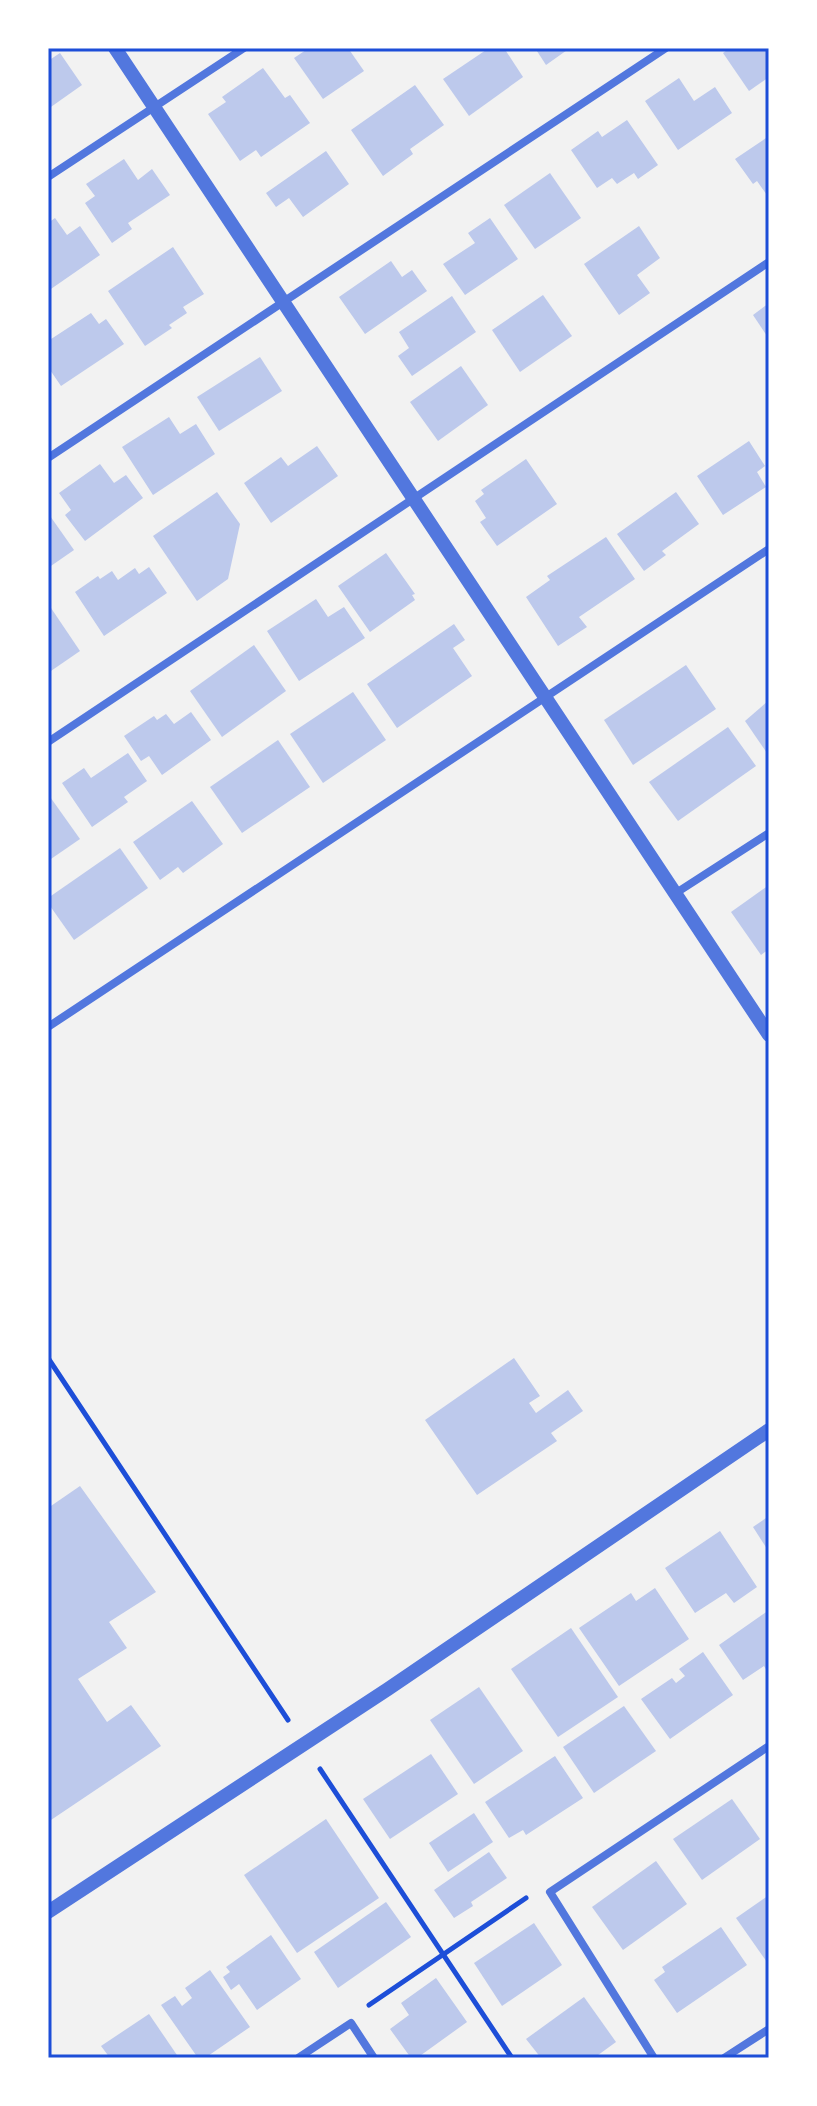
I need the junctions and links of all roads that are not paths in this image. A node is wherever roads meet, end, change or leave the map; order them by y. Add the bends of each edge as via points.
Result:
1 (115, 48) edge
2 (244, 48) edge
3 (666, 48) edge
4 (154, 107) junction
5 (48, 177) edge
6 (769, 262) edge
7 (283, 301) junction
8 (48, 458) edge
9 (414, 499) junction
10 (769, 549) edge
11 (546, 697) junction
12 (48, 742) edge
13 (769, 833) edge
14 (676, 893) junction
15 (48, 1027) edge
16 (769, 1035) edge
17 (769, 1430) edge
18 (769, 1746) edge
19 (48, 1912) edge
20 (769, 2029) edge
21 (298, 2058) edge
22 (374, 2058) edge
23 (654, 2058) edge
24 (724, 2058) edge

1 - 4 street
2 - 4 street
3 - 7 street
4 - 5 street
4 - 7 street
6 - 9 street
7 - 8 street
7 - 9 street
9 - 11 street
9 - 12 street
10 - 11 street
11 - 14 street
11 - 15 street
13 - 14 street
14 - 16 street
17 - 19 street
18 - 23 street via 550,1892
20 - 24 street
21 - 22 street via 351,2023

